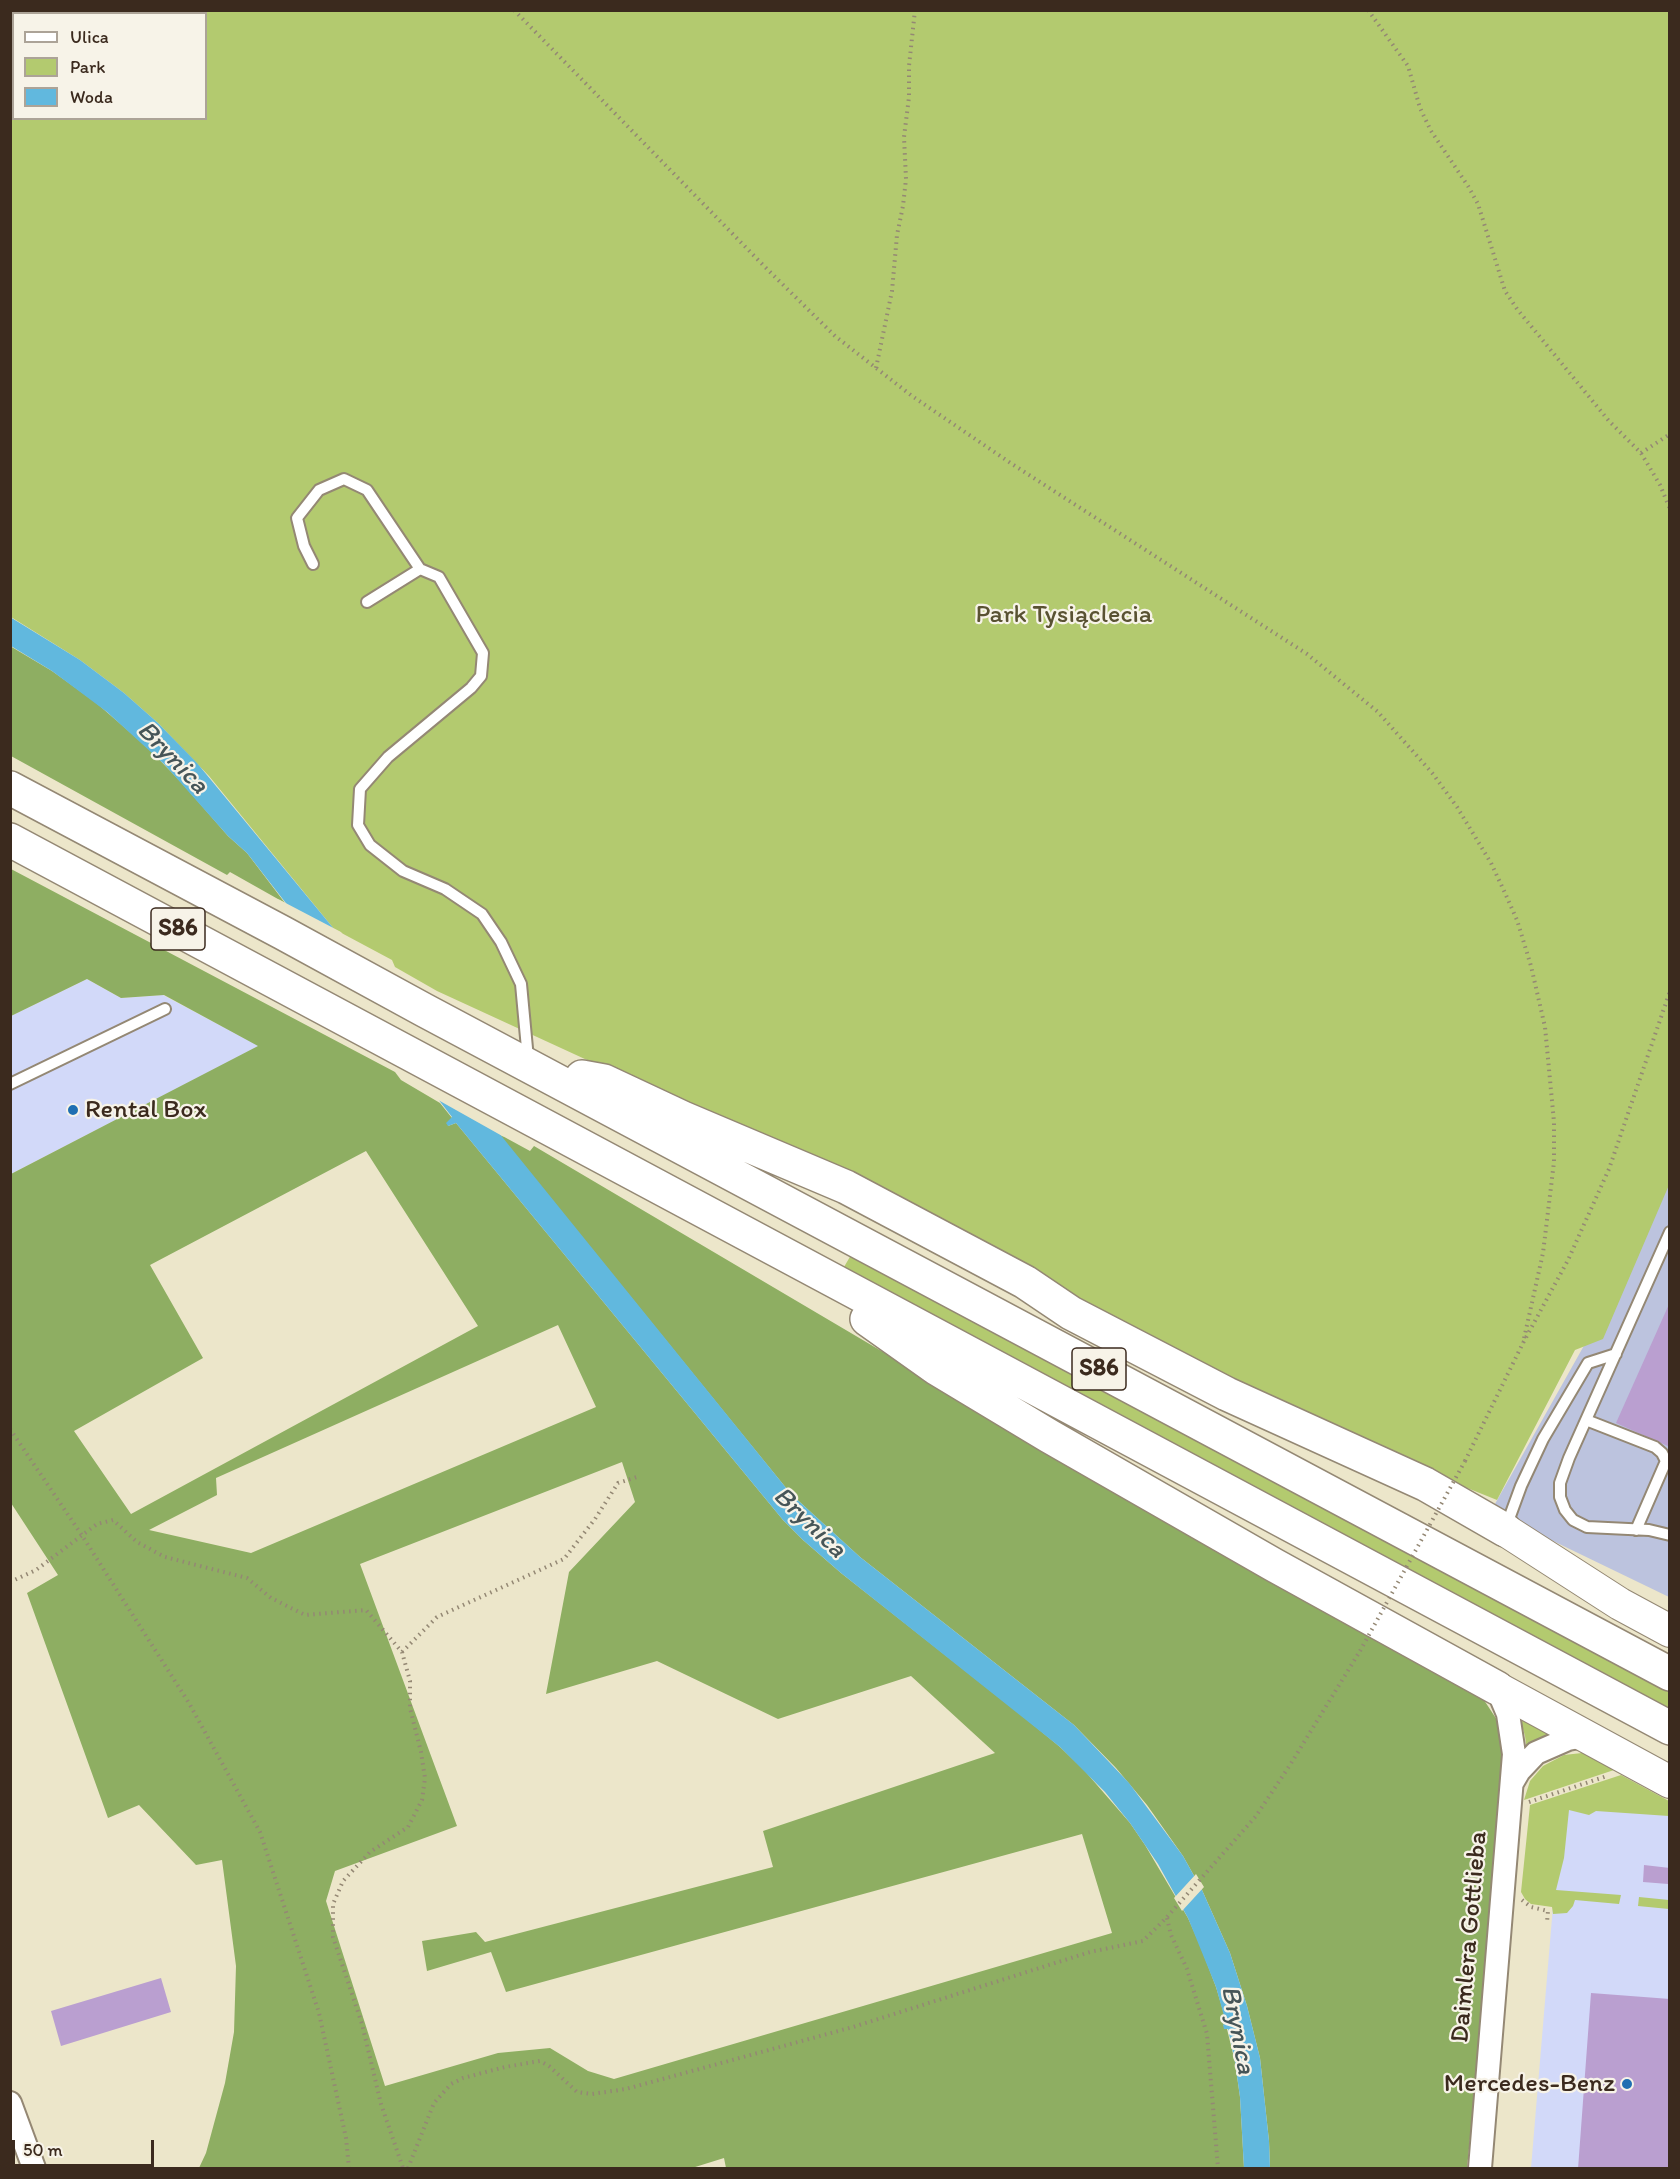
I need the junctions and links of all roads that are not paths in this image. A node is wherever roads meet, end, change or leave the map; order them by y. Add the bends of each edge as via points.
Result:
1 (313, 564) dead end
2 (420, 569) junction
3 (367, 602) dead end
4 (10, 788) edge
5 (10, 840) edge
6 (165, 1009) dead end
7 (528, 1065) junction
8 (10, 1084) edge
9 (1670, 1232) edge
10 (761, 1242) junction
11 (1616, 1354) junction
12 (1586, 1420) junction
13 (1506, 1530) junction
14 (1636, 1530) junction
15 (1670, 1535) edge
16 (1670, 1631) edge
17 (1670, 1674) edge
18 (1497, 1688) junction
19 (1670, 1728) edge
20 (1584, 1736) junction
21 (1670, 1782) edge
22 (1512, 1783) junction
23 (10, 2103) edge
24 (34, 2169) edge
25 (1480, 2169) edge

1 - 2 lane via 297,518 319,490 344,479 367,490
2 - 3 lane
2 - 7 lane via 439,577 483,653 481,676 388,757 360,789 358,825 370,845 403,872 445,889 482,914 521,984
4 - 7 highway, S86
5 - 10 highway, S86
6 - 8 lane
7 - 13 highway via 604,1081 846,1187 1227,1394 1425,1484
7 - 17 highway, S86
9 - 11 lane
10 - 18 highway via 936,1368 1274,1565
10 - 19 highway, S86
11 - 12 lane
11 - 13 lane via 1588,1363 1543,1439
12 - 14 lane via 1655,1447 1666,1461
12 - 14 lane via 1560,1483 1565,1510 1573,1520 1587,1527
13 - 16 main road via 1620,1604
14 - 15 lane
18 - 20 main road
18 - 22 street, Daimlera Gottlieba via 1508,1714 1514,1754
20 - 21 main road
20 - 22 street via 1536,1753
22 - 25 street, Daimlera Gottlieba
23 - 24 street

